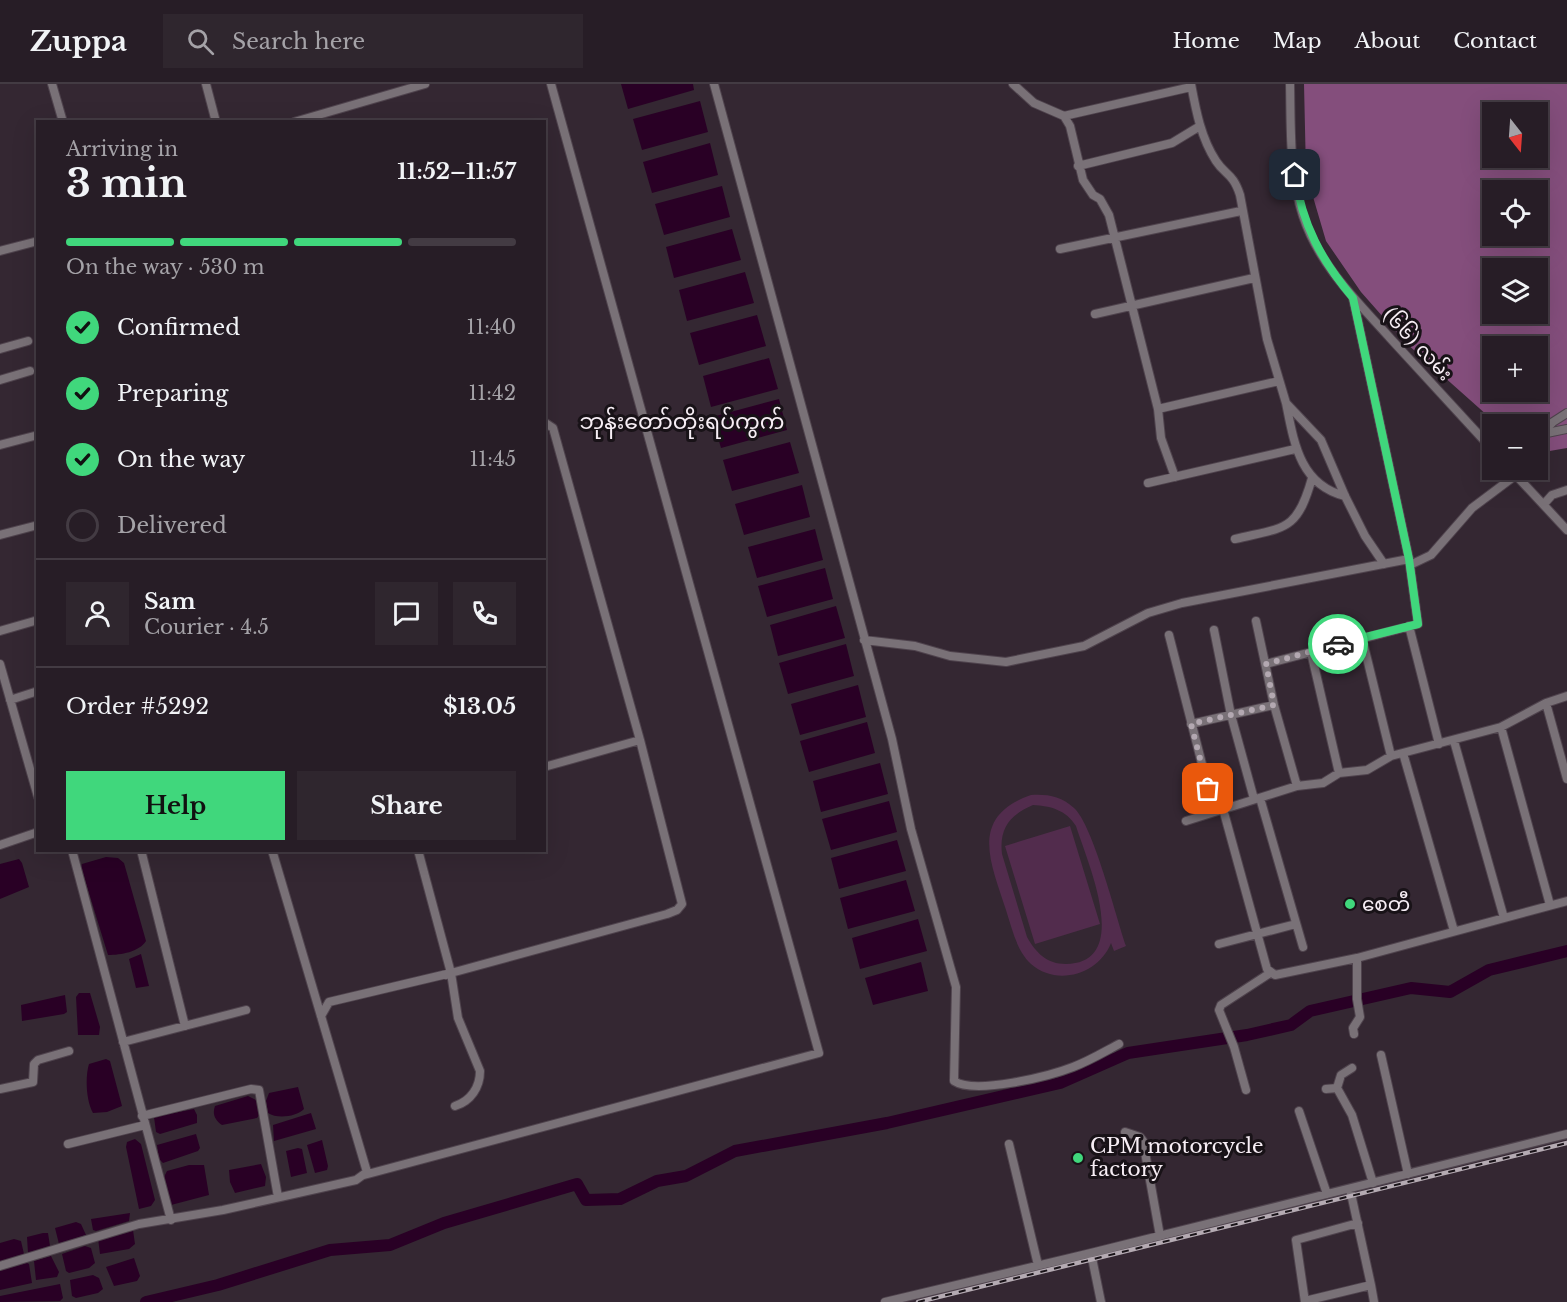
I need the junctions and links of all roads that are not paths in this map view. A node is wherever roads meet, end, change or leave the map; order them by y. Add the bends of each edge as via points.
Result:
1 (52, 84) edge
2 (206, 84) edge
3 (425, 84) edge
4 (551, 84) edge
5 (714, 84) edge
6 (1013, 84) edge
7 (1290, 84) edge
8 (1191, 85) edge
9 (1064, 116) junction
10 (62, 120) edge
11 (215, 120) edge
12 (301, 120) edge
13 (1200, 126) junction
14 (1078, 166) junction
15 (1241, 210) junction
16 (1115, 236) junction
17 (36, 242) edge
18 (1060, 249) dead end
19 (0, 251) edge
20 (1254, 278) junction
21 (1353, 298) junction
22 (1133, 305) junction
23 (1095, 314) dead end
24 (28, 341) dead end
25 (0, 349) edge
26 (30, 371) dead end
27 (0, 380) edge
28 (1279, 381) junction
29 (1286, 403) junction
30 (1158, 409) junction
31 (1567, 413) edge
32 (546, 423) edge
33 (1548, 427) edge
34 (1567, 429) edge
35 (1548, 433) edge
36 (1482, 435) edge
37 (36, 436) edge
38 (0, 445) edge
39 (1295, 449) junction
40 (1175, 477) junction
41 (1312, 478) junction
42 (1505, 480) edge
43 (1522, 480) edge
44 (1148, 483) dead end
45 (1567, 485) edge
46 (1567, 490) edge
47 (1558, 491) junction
48 (1345, 496) junction
49 (1544, 504) junction
50 (36, 526) edge
51 (1567, 530) edge
52 (0, 535) edge
53 (1235, 539) dead end
54 (1409, 562) junction
55 (1384, 564) junction
56 (36, 621) edge
57 (1256, 621) dead end
58 (1409, 626) junction
59 (1214, 630) dead end
60 (0, 631) edge
61 (1169, 636) dead end
62 (1362, 638) junction
63 (864, 640) junction
64 (1311, 652) junction
65 (0, 664) edge
66 (1266, 664) junction
67 (36, 692) edge
68 (1567, 696) edge
69 (10, 700) junction
70 (1546, 703) junction
71 (1274, 705) junction
72 (1231, 715) junction
73 (1191, 724) junction
74 (1501, 727) junction
75 (640, 740) junction
76 (1454, 741) junction
77 (1439, 744) junction
78 (1403, 753) junction
79 (1391, 756) junction
80 (546, 766) edge
81 (1339, 773) junction
82 (1567, 779) edge
83 (1297, 786) junction
84 (36, 790) edge
85 (1257, 798) junction
86 (1223, 809) junction
87 (1214, 811) junction
88 (1186, 820) dead end
89 (36, 833) edge
90 (0, 845) edge
91 (73, 852) edge
92 (142, 852) edge
93 (273, 852) edge
94 (419, 852) edge
95 (1567, 901) edge
96 (1550, 905) junction
97 (1504, 918) junction
98 (1296, 924) junction
99 (1454, 932) junction
100 (1258, 935) junction
101 (1219, 944) dead end
102 (1303, 947) dead end
103 (1357, 958) junction
104 (451, 973) junction
105 (1270, 973) junction
106 (246, 1010) dead end
107 (321, 1016) junction
108 (185, 1026) junction
109 (1354, 1034) dead end
110 (123, 1042) junction
111 (1119, 1044) dead end
112 (69, 1051) dead end
113 (1381, 1055) dead end
114 (1352, 1068) dead end
115 (1337, 1088) junction
116 (0, 1089) edge
117 (1326, 1089) dead end
118 (1246, 1090) dead end
119 (455, 1106) dead end
120 (1299, 1111) dead end
121 (142, 1116) junction
122 (144, 1125) junction
123 (1125, 1132) dead end
124 (1567, 1134) edge
125 (68, 1144) dead end
126 (1009, 1144) dead end
127 (1408, 1174) junction
128 (364, 1175) junction
129 (1374, 1183) junction
130 (1350, 1189) junction
131 (1327, 1194) junction
132 (278, 1197) junction
133 (171, 1220) junction
134 (1358, 1223) junction
135 (1160, 1236) junction
136 (1091, 1254) junction
137 (1038, 1265) junction
138 (0, 1266) edge
139 (1371, 1285) junction
140 (1305, 1301) edge
141 (885, 1302) edge
142 (1101, 1302) edge
143 (1374, 1302) edge

1 - 10 street
2 - 11 street
3 - 12 street
4 - 128 street via 819,1053
5 - 63 street
6 - 9 street via 1034,103
7 - 21 street, (၆၆) လမ်း via 1292,152 1303,216 1323,259
8 - 9 street
8 - 13 street
9 - 14 street via 1070,126
13 - 14 street via 1172,143
13 - 15 street via 1218,165 1237,185
14 - 16 street via 1087,188 1100,199 1109,215
15 - 16 street
15 - 20 street
16 - 18 street
16 - 22 street
17 - 19 street
20 - 22 street
20 - 28 street
21 - 36 street, (၆၆) လမ်း
21 - 54 street
22 - 23 street
22 - 30 street
24 - 25 street
26 - 27 street
28 - 29 street
28 - 30 street
29 - 39 street
29 - 48 street via 1321,440
30 - 40 street via 1163,444
31 - 33 street
32 - 75 street via 553,428
34 - 35 street
37 - 38 street
39 - 40 street
39 - 41 street
40 - 44 street
41 - 48 street via 1332,493
41 - 53 street via 1298,517 1283,527
42 - 54 street via 1472,508 1431,555
43 - 49 street
45 - 47 street
46 - 47 street
47 - 49 street
48 - 55 street
49 - 51 street
50 - 52 street
54 - 55 street
54 - 58 street via 1418,624
55 - 63 street via 1163,608 1084,646 1028,659 987,662 915,646
56 - 60 street
57 - 66 street
58 - 62 street
58 - 77 street
59 - 72 street
61 - 73 street
62 - 64 street
62 - 79 street
63 - 111 street via 892,739 911,829 956,987 954,1081 978,1085 1048,1075 1083,1063
64 - 66 street
64 - 81 street
65 - 69 street
66 - 71 street
67 - 69 street
68 - 70 street
69 - 84 street
70 - 74 street
70 - 82 street
71 - 72 street
71 - 83 street
72 - 73 street
72 - 85 street
73 - 87 street
74 - 76 street
74 - 96 street
75 - 80 street
75 - 104 street via 682,898 679,909
76 - 77 street
76 - 97 street
77 - 78 street
78 - 79 street
78 - 99 street
79 - 81 street via 1367,770
81 - 83 street via 1323,783
83 - 85 street
85 - 86 street
85 - 98 street
86 - 87 street
86 - 100 street
87 - 88 street
89 - 90 street
91 - 110 street
92 - 108 street
93 - 107 street
94 - 104 street
95 - 96 street
96 - 97 street
97 - 99 street
98 - 100 street
98 - 102 street
99 - 103 street
100 - 101 street
100 - 105 street
103 - 105 street via 1280,975
103 - 109 street via 1360,1019 1353,1028
104 - 107 street via 328,1002
104 - 119 street via 458,1018 480,1071 472,1095
105 - 118 street via 1219,1010
106 - 108 street
107 - 128 street via 367,1170
108 - 110 street
110 - 121 street
112 - 116 street via 38,1060 34,1064 33,1082
113 - 127 street
114 - 115 street via 1341,1075
115 - 117 street
115 - 129 street via 1352,1115
120 - 131 street
121 - 122 street
121 - 132 street via 259,1090
122 - 125 street
122 - 133 street
123 - 135 street via 1143,1141
124 - 127 street
126 - 137 street
127 - 129 street
128 - 132 street
129 - 130 street
130 - 131 street
130 - 134 street
131 - 135 street
132 - 133 street
133 - 138 street via 139,1224
134 - 139 street
134 - 140 street via 1296,1240
135 - 136 street
136 - 137 street
136 - 142 street
137 - 141 street
139 - 140 street
139 - 143 street

